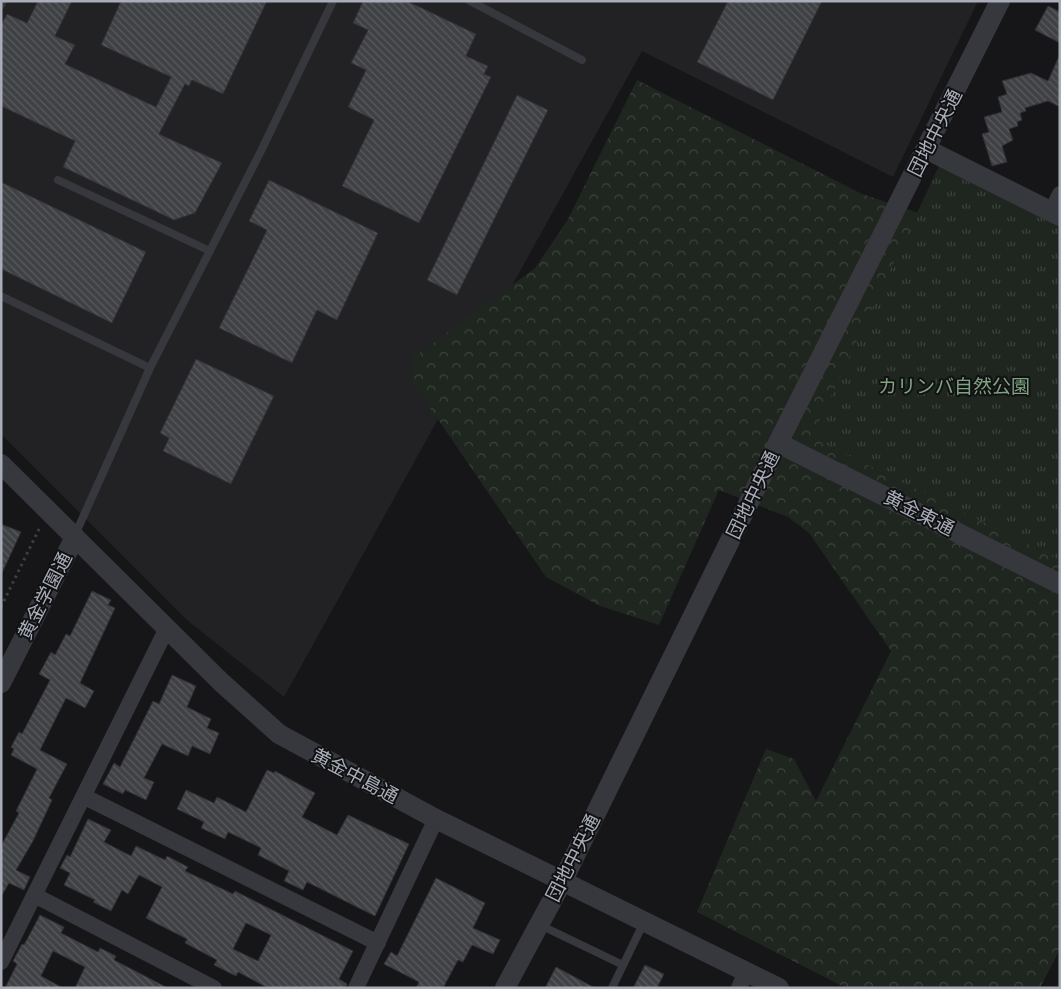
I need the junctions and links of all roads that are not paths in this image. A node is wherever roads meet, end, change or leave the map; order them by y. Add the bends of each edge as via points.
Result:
1 (3, 1) edge
2 (333, 1) edge
3 (470, 1) edge
4 (1000, 1) edge
5 (1, 5) edge
6 (582, 60) dead end
7 (926, 149) junction
8 (58, 180) dead end
9 (1057, 207) edge
10 (210, 251) junction
11 (1, 296) edge
12 (150, 368) junction
13 (778, 443) junction
14 (1, 464) edge
15 (74, 536) junction
16 (1060, 584) edge
17 (167, 628) junction
18 (1, 683) edge
19 (84, 797) junction
20 (436, 820) junction
21 (562, 882) junction
22 (36, 896) junction
23 (644, 922) junction
24 (539, 924) junction
25 (378, 942) junction
26 (1, 962) edge
27 (624, 965) junction
28 (742, 980) edge
29 (214, 988) edge
30 (356, 988) edge
31 (505, 988) edge
32 (612, 988) edge
33 (779, 988) edge

1 - 5 lane
2 - 10 lane
3 - 6 lane
4 - 7 street, 団地中央通
7 - 9 street
7 - 13 street, 団地中央通
8 - 10 lane
10 - 12 lane
11 - 12 lane
12 - 15 lane
13 - 16 street, 黄金東通
13 - 21 street, 団地中央通
14 - 15 street, 黄金中島通
15 - 17 street, 黄金中島通
15 - 18 street, 黄金学園通
17 - 19 street
17 - 20 street, 黄金中島通 via 278,734
19 - 22 street
19 - 25 street
20 - 21 street, 黄金中島通
20 - 25 street
21 - 23 street, 黄金中島通
21 - 24 street, 団地中央通
22 - 26 street
22 - 29 street
23 - 27 lane
23 - 28 street, 黄金中島通
24 - 27 lane
24 - 31 street, 団地中央通
25 - 30 street
27 - 32 lane
28 - 33 street, 黄金中島通

